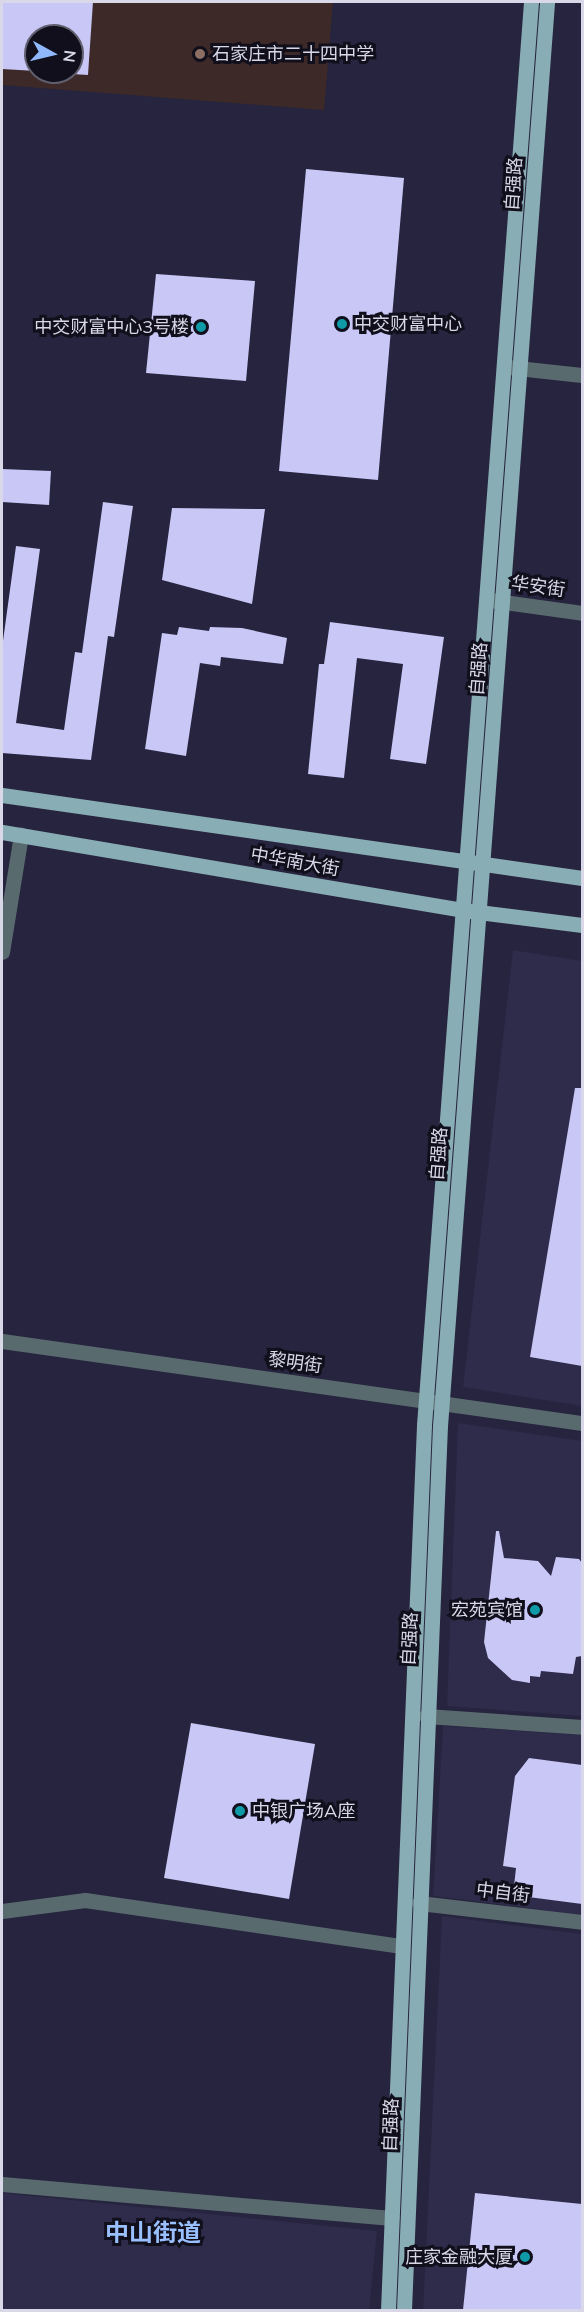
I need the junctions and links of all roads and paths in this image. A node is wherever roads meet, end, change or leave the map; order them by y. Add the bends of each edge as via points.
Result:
1 (531, 2) edge
2 (547, 2) edge
3 (513, 368) junction
4 (582, 375) edge
5 (488, 600) junction
6 (503, 602) junction
7 (582, 614) edge
8 (2, 795) edge
9 (2, 832) edge
10 (21, 835) junction
11 (466, 861) junction
12 (9, 864) edge
13 (482, 864) junction
14 (582, 878) edge
15 (462, 910) junction
16 (478, 911) junction
17 (582, 925) edge
18 (2, 952) edge
19 (2, 1341) edge
20 (426, 1401) junction
21 (441, 1403) junction
22 (582, 1423) edge
23 (426, 1716) junction
24 (582, 1727) edge
25 (419, 1903) junction
26 (2, 1911) edge
27 (582, 1922) edge
28 (402, 1946) junction
29 (2, 2184) edge
30 (392, 2218) junction
31 (388, 2310) edge
32 (404, 2310) edge

1 - 3 main road, 自强路
2 - 3 main road, 自强路
3 - 4 street
3 - 5 main road, 自强路
3 - 6 main road, 自强路
5 - 6 street, 华安街
5 - 11 main road, 自强路
6 - 7 street, 华安街
6 - 13 main road, 自强路
8 - 11 main road, 中华南大街
9 - 10 main road, 中华南大街
10 - 12 street
10 - 15 main road, 中华南大街
11 - 13 main road, 中华南大街
11 - 15 main road, 自强路
12 - 18 street
13 - 14 main road, 中华南大街
13 - 16 main road, 自强路
15 - 16 main road, 中华南大街
15 - 20 main road, 自强路
16 - 17 main road, 中华南大街
16 - 21 main road, 自强路
19 - 20 street, 黎明街
20 - 21 street, 黎明街
20 - 28 main road, 自强路
21 - 22 street, 黎明街
21 - 23 main road, 自强路
23 - 24 street
23 - 25 main road, 自强路
25 - 27 street, 中自街
25 - 32 main road, 自强路
26 - 28 street via 85,1900
28 - 30 main road, 自强路
29 - 30 street
30 - 31 main road, 自强路

